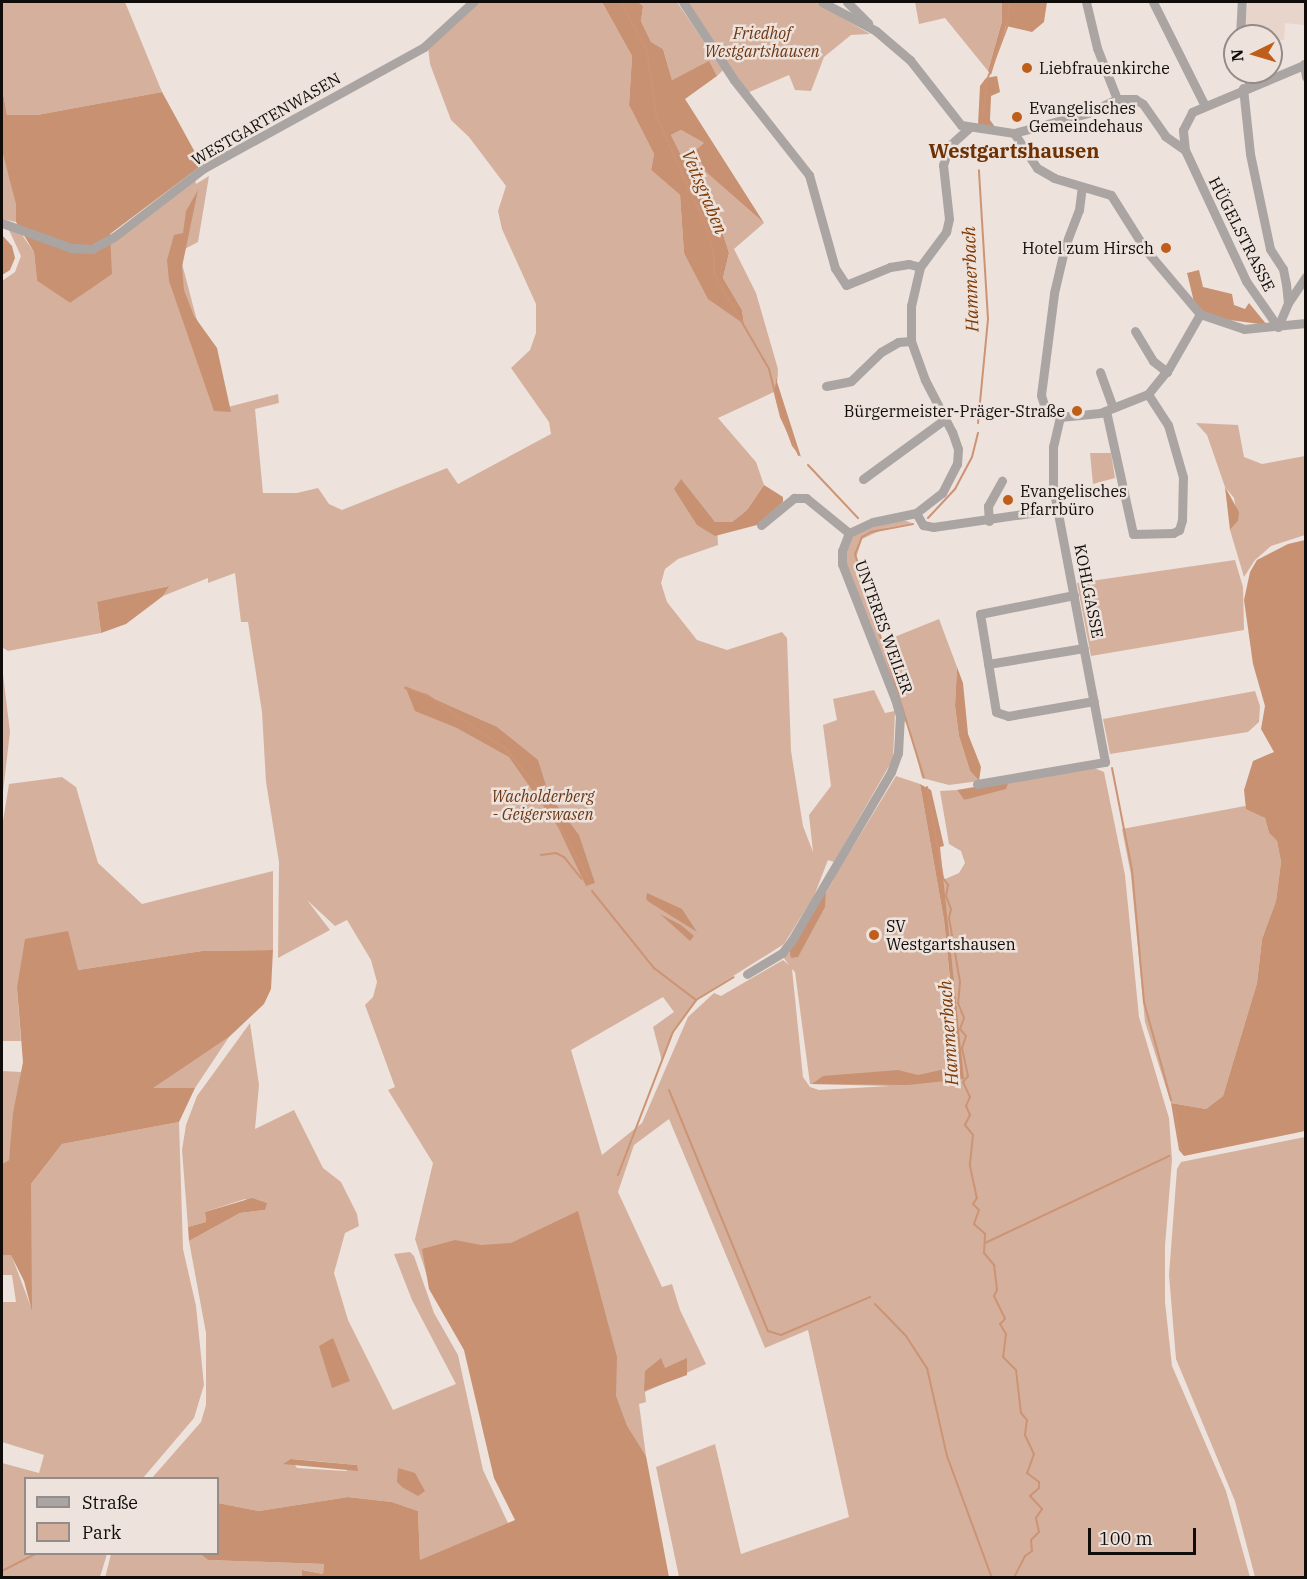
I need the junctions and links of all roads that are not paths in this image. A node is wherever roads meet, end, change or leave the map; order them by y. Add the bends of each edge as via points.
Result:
1 (473, 2) edge
2 (683, 2) edge
3 (822, 2) edge
4 (847, 2) edge
5 (1086, 2) edge
6 (1153, 2) edge
7 (1242, 2) edge
8 (1241, 24) edge
9 (876, 31) junction
10 (1305, 64) edge
11 (1305, 77) edge
12 (1246, 84) edge
13 (1246, 87) junction
14 (1117, 99) junction
15 (1204, 104) junction
16 (969, 128) junction
17 (1014, 133) junction
18 (1185, 150) junction
19 (1082, 187) junction
20 (2, 223) edge
21 (920, 267) junction
22 (1305, 276) edge
23 (1288, 303) junction
24 (1200, 314) junction
25 (1305, 323) edge
26 (1278, 327) junction
27 (1135, 331) dead end
28 (911, 341) junction
29 (1100, 372) dead end
30 (1167, 372) junction
31 (826, 386) dead end
32 (1148, 394) junction
33 (1109, 409) junction
34 (1060, 417) junction
35 (945, 419) junction
36 (863, 479) dead end
37 (1002, 481) dead end
38 (1058, 509) junction
39 (915, 513) junction
40 (989, 521) junction
41 (761, 525) dead end
42 (849, 533) junction
43 (1074, 595) junction
44 (1084, 648) junction
45 (988, 664) junction
46 (1094, 701) junction
47 (977, 784) dead end
48 (747, 974) dead end

1 - 20 street, WESTGARTENWASEN via 424,47 204,168 114,237 92,249 71,248
2 - 21 street via 734,80 809,175 836,268 846,285 890,267
3 - 9 street
4 - 9 street
5 - 14 street via 1097,48
6 - 15 street
7 - 8 street
9 - 16 street via 910,60 952,116
10 - 11 street
10 - 13 street, HÜGELSTRASSE
12 - 13 street
13 - 15 street, HÜGELSTRASSE
13 - 23 street via 1263,218 1270,249 1283,269
14 - 17 street via 1088,113
14 - 18 street, HÜGELSTRASSE via 1135,99 1143,104 1165,136
15 - 18 street, HÜGELSTRASSE via 1185,121
16 - 17 street
16 - 21 street via 949,146 943,165 949,219 945,232
17 - 19 street via 1037,168
18 - 26 street, HÜGELSTRASSE via 1246,281
19 - 24 street via 1111,195 1145,249
19 - 34 street via 1079,210 1054,292 1041,395 1044,405
21 - 28 street via 911,306
22 - 23 street
23 - 26 street
24 - 26 street via 1244,329
24 - 30 street
25 - 26 street
27 - 30 street via 1148,354
28 - 31 street via 898,342 881,352 851,381
28 - 35 street
29 - 33 street
30 - 32 street
32 - 33 street
32 - 33 street via 1168,425 1183,477 1182,520 1179,530 1173,533 1133,534
33 - 34 street
34 - 38 street, KOHLGASSE via 1053,447
35 - 36 street
35 - 39 street via 958,449 957,464 942,493
37 - 40 street via 988,506
38 - 40 street
38 - 43 street, KOHLGASSE
39 - 40 street via 923,525 933,528
39 - 42 street via 873,522
41 - 42 street via 794,498 806,498
42 - 48 street, UNTERES WEILER via 842,564 895,699 900,716 898,753 891,772 792,940 782,953
43 - 44 street, KOHLGASSE
43 - 45 street via 980,614
44 - 45 street
44 - 46 street, KOHLGASSE
45 - 46 street via 996,712 1000,715
46 - 47 street, KOHLGASSE via 1105,762

